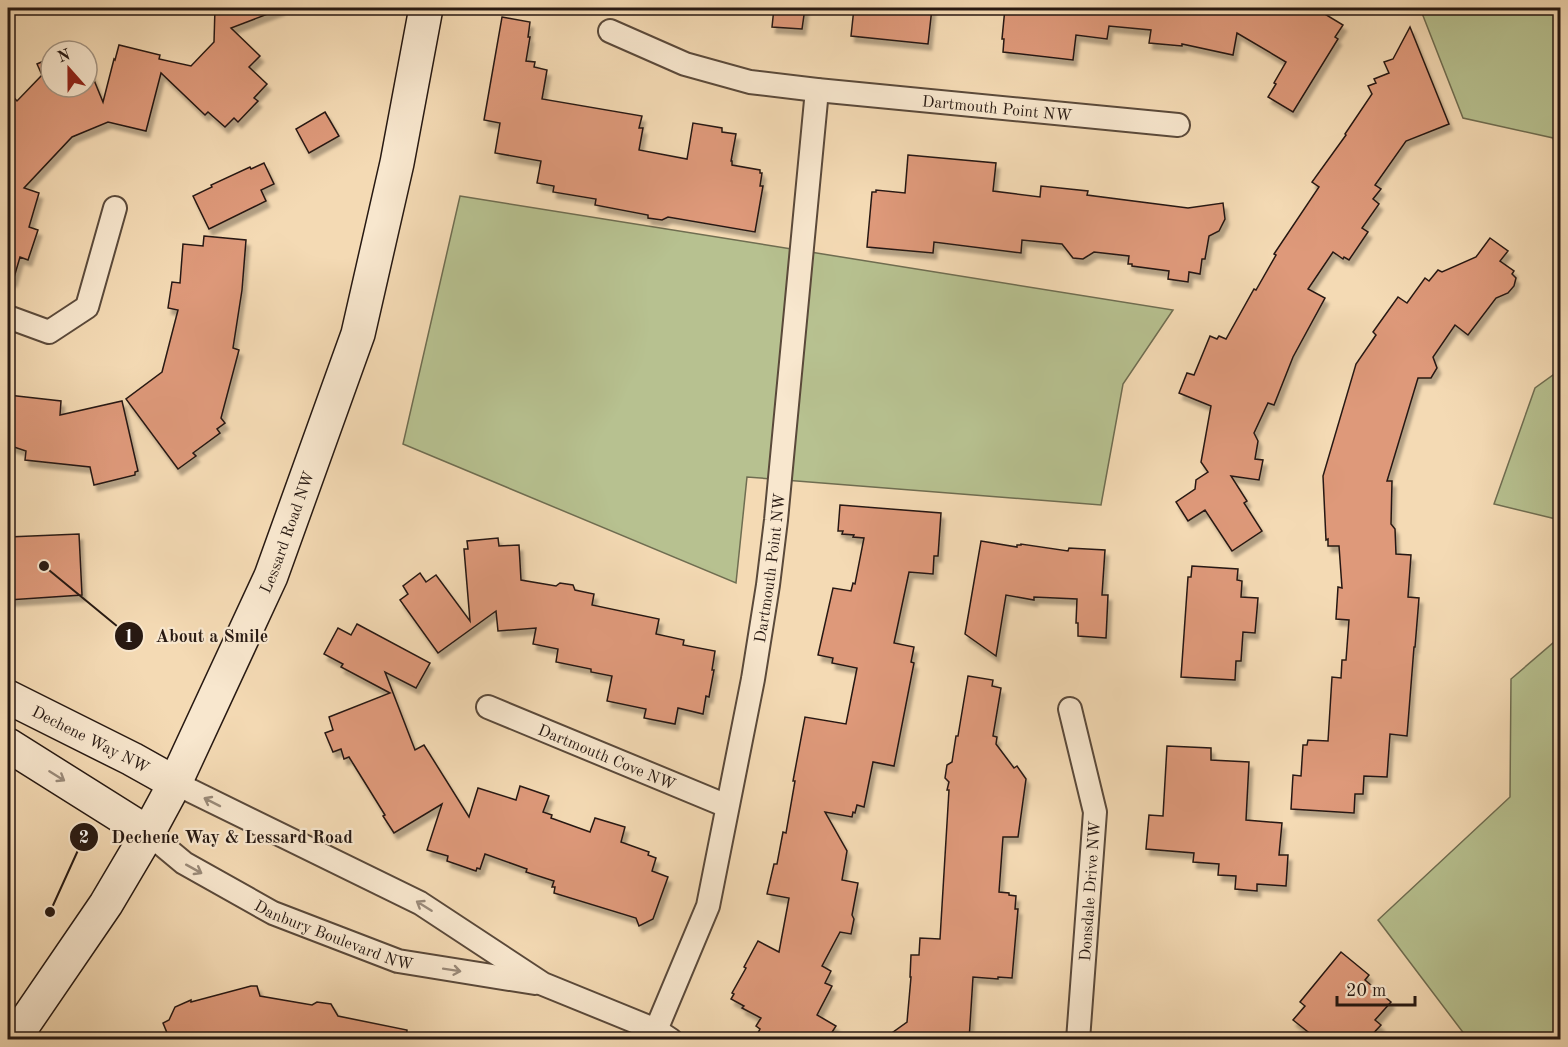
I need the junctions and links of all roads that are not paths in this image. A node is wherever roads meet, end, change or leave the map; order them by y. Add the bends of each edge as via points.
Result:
1 (426, 8) edge
2 (610, 31) dead end
3 (817, 90) junction
4 (1178, 125) dead end
5 (115, 208) dead end
6 (8, 317) edge
7 (8, 697) edge
8 (488, 707) dead end
9 (1070, 709) dead end
10 (8, 745) edge
11 (175, 783) junction
12 (727, 806) junction
13 (148, 833) junction
14 (543, 984) junction
15 (659, 1036) edge
16 (13, 1040) edge
17 (1078, 1040) edge

1 - 11 main road, Lessard Road NW via 397,163 358,334 271,576
2 - 3 street, Dartmouth Point NW via 715,73 750,82
3 - 4 street, Dartmouth Point NW
3 - 12 street, Dartmouth Point NW via 768,585
5 - 6 street via 87,307 49,333
7 - 11 main road, Dechene Way NW
8 - 12 street, Dartmouth Cove NW
9 - 17 street, Donsdale Drive NW via 1095,812
10 -> 13 main road
11 - 13 main road, Lessard Road NW
14 -> 11 street, Danbury Boulevard NW via 420,903
12 - 15 street, Dartmouth Point NW via 708,906
13 -> 14 street, Danbury Boulevard NW via 184,863 273,913 398,961
13 - 16 main road, Lessard Road NW via 106,904
14 - 15 street, Danbury Boulevard NW

